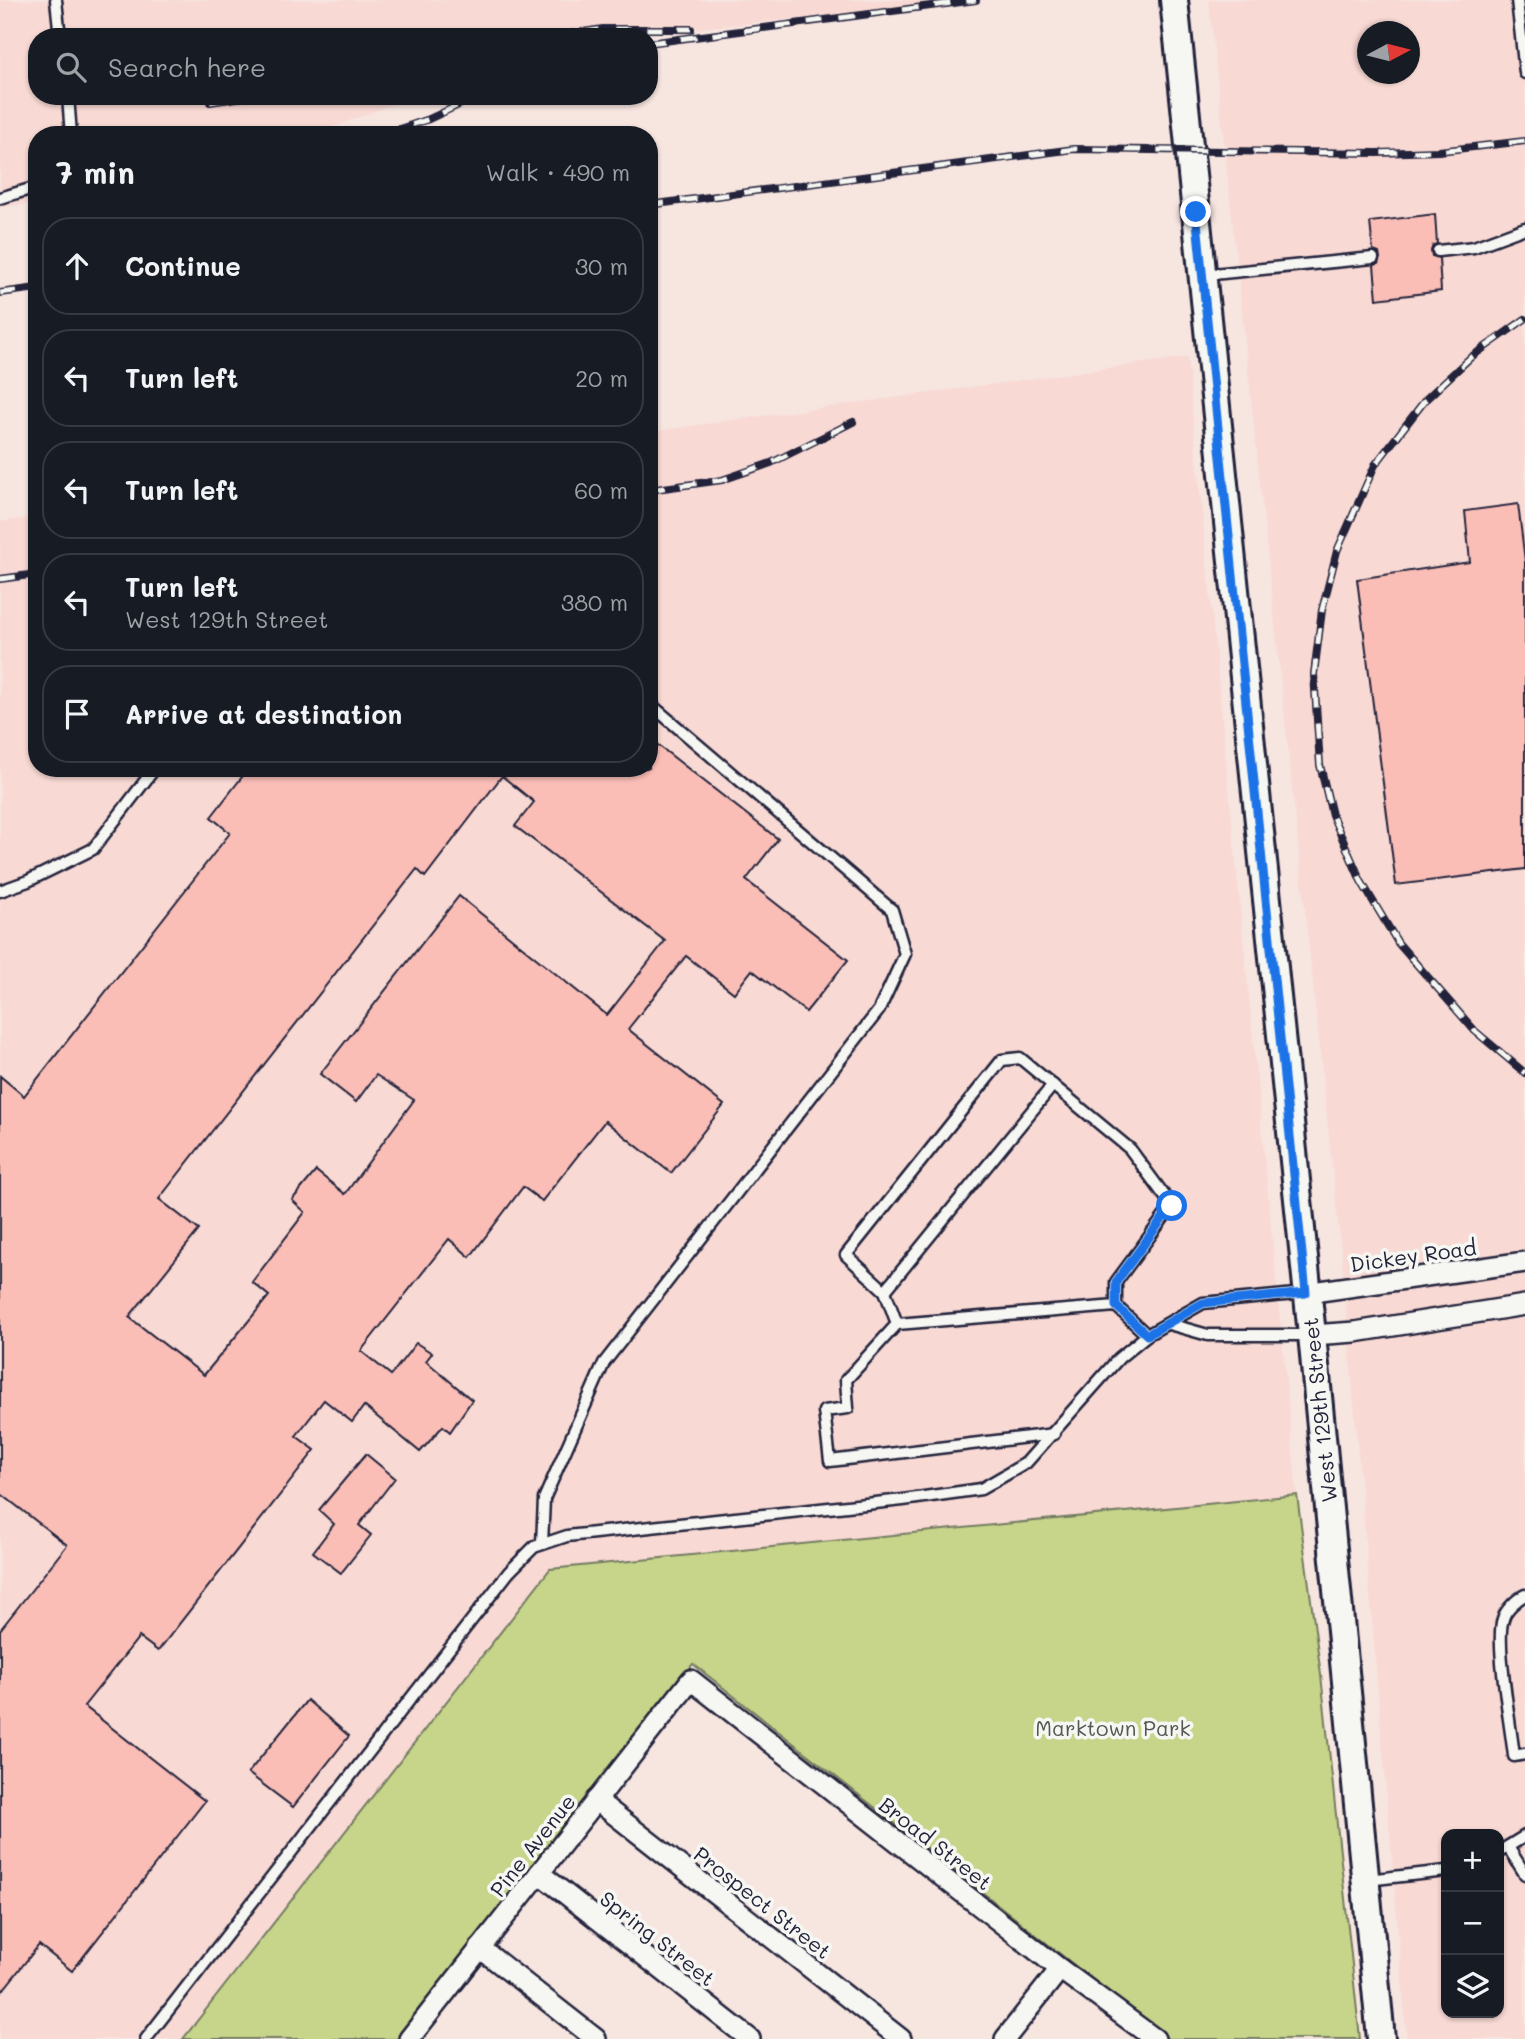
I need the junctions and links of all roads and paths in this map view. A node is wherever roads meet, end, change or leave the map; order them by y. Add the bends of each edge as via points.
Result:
1 (56, 0) edge
2 (1174, 0) edge
3 (1517, 0) edge
4 (60, 28) edge
5 (1525, 73) edge
6 (69, 105) edge
7 (70, 126) edge
8 (28, 190) edge
9 (0, 198) edge
10 (1525, 228) edge
11 (1438, 251) dead end
12 (1373, 258) dead end
13 (1203, 275) junction
14 (658, 711) edge
15 (148, 777) edge
16 (0, 891) edge
17 (1052, 1085) junction
18 (1525, 1262) edge
19 (885, 1291) junction
20 (1306, 1293) junction
21 (1525, 1305) edge
22 (1116, 1306) junction
23 (897, 1324) junction
24 (1169, 1324) junction
25 (1147, 1335) junction
26 (1312, 1335) junction
27 (1054, 1434) junction
28 (542, 1544) junction
29 (1525, 1595) edge
30 (691, 1680) joint
31 (1525, 1754) edge
32 (596, 1800) junction
33 (1525, 1836) edge
34 (1504, 1849) edge
35 (1504, 1851) edge
36 (1441, 1872) edge
37 (539, 1873) junction
38 (1525, 1874) edge
39 (1366, 1880) junction
40 (480, 1948) junction
41 (1060, 1969) junction
42 (1383, 2034) edge
43 (418, 2036) edge
44 (146, 2039) edge
45 (596, 2039) edge
46 (750, 2039) edge
47 (901, 2039) edge
48 (1005, 2039) edge
49 (1155, 2039) edge

1 - 4 lane
2 - 13 main road, West 129th Street
3 - 5 lane
6 - 7 lane
8 - 9 lane
10 - 11 lane via 1474,247
12 - 13 lane
13 - 20 main road, West 129th Street
14 - 28 lane via 892,911 905,954 879,1010 604,1363 544,1499
15 - 16 lane via 93,849
17 - 19 lane
17 - 19 lane via 1020,1058 1002,1060 846,1255
17 - 22 lane via 1130,1149 1172,1206 1116,1282
18 - 20 street, Dickey Road
19 - 23 lane
20 - 24 lane via 1203,1303
20 - 26 main road, West 129th Street
21 - 26 street
22 - 23 lane
22 - 25 lane
23 - 27 lane via 846,1380 848,1409 824,1411 830,1461
24 - 25 lane
24 - 26 lane via 1208,1335
25 - 27 lane via 1119,1358
26 - 39 main road, West 129th Street
27 - 28 lane via 1026,1463 981,1489 567,1536
28 - 44 lane via 534,1546 509,1573
29 - 31 lane via 1503,1618 1501,1647 1514,1756
30 - 32 street, Pine Avenue
30 - 41 street, Broad Street
32 - 37 street, Pine Avenue
32 - 47 street, Prospect Street
33 - 34 lane
35 - 38 lane
36 - 39 lane
37 - 40 street, Pine Avenue
37 - 46 street, Spring Street
39 - 42 main road, West 129th Street
40 - 43 street, Pine Avenue
40 - 45 street
41 - 48 street
41 - 49 street, Broad Street

